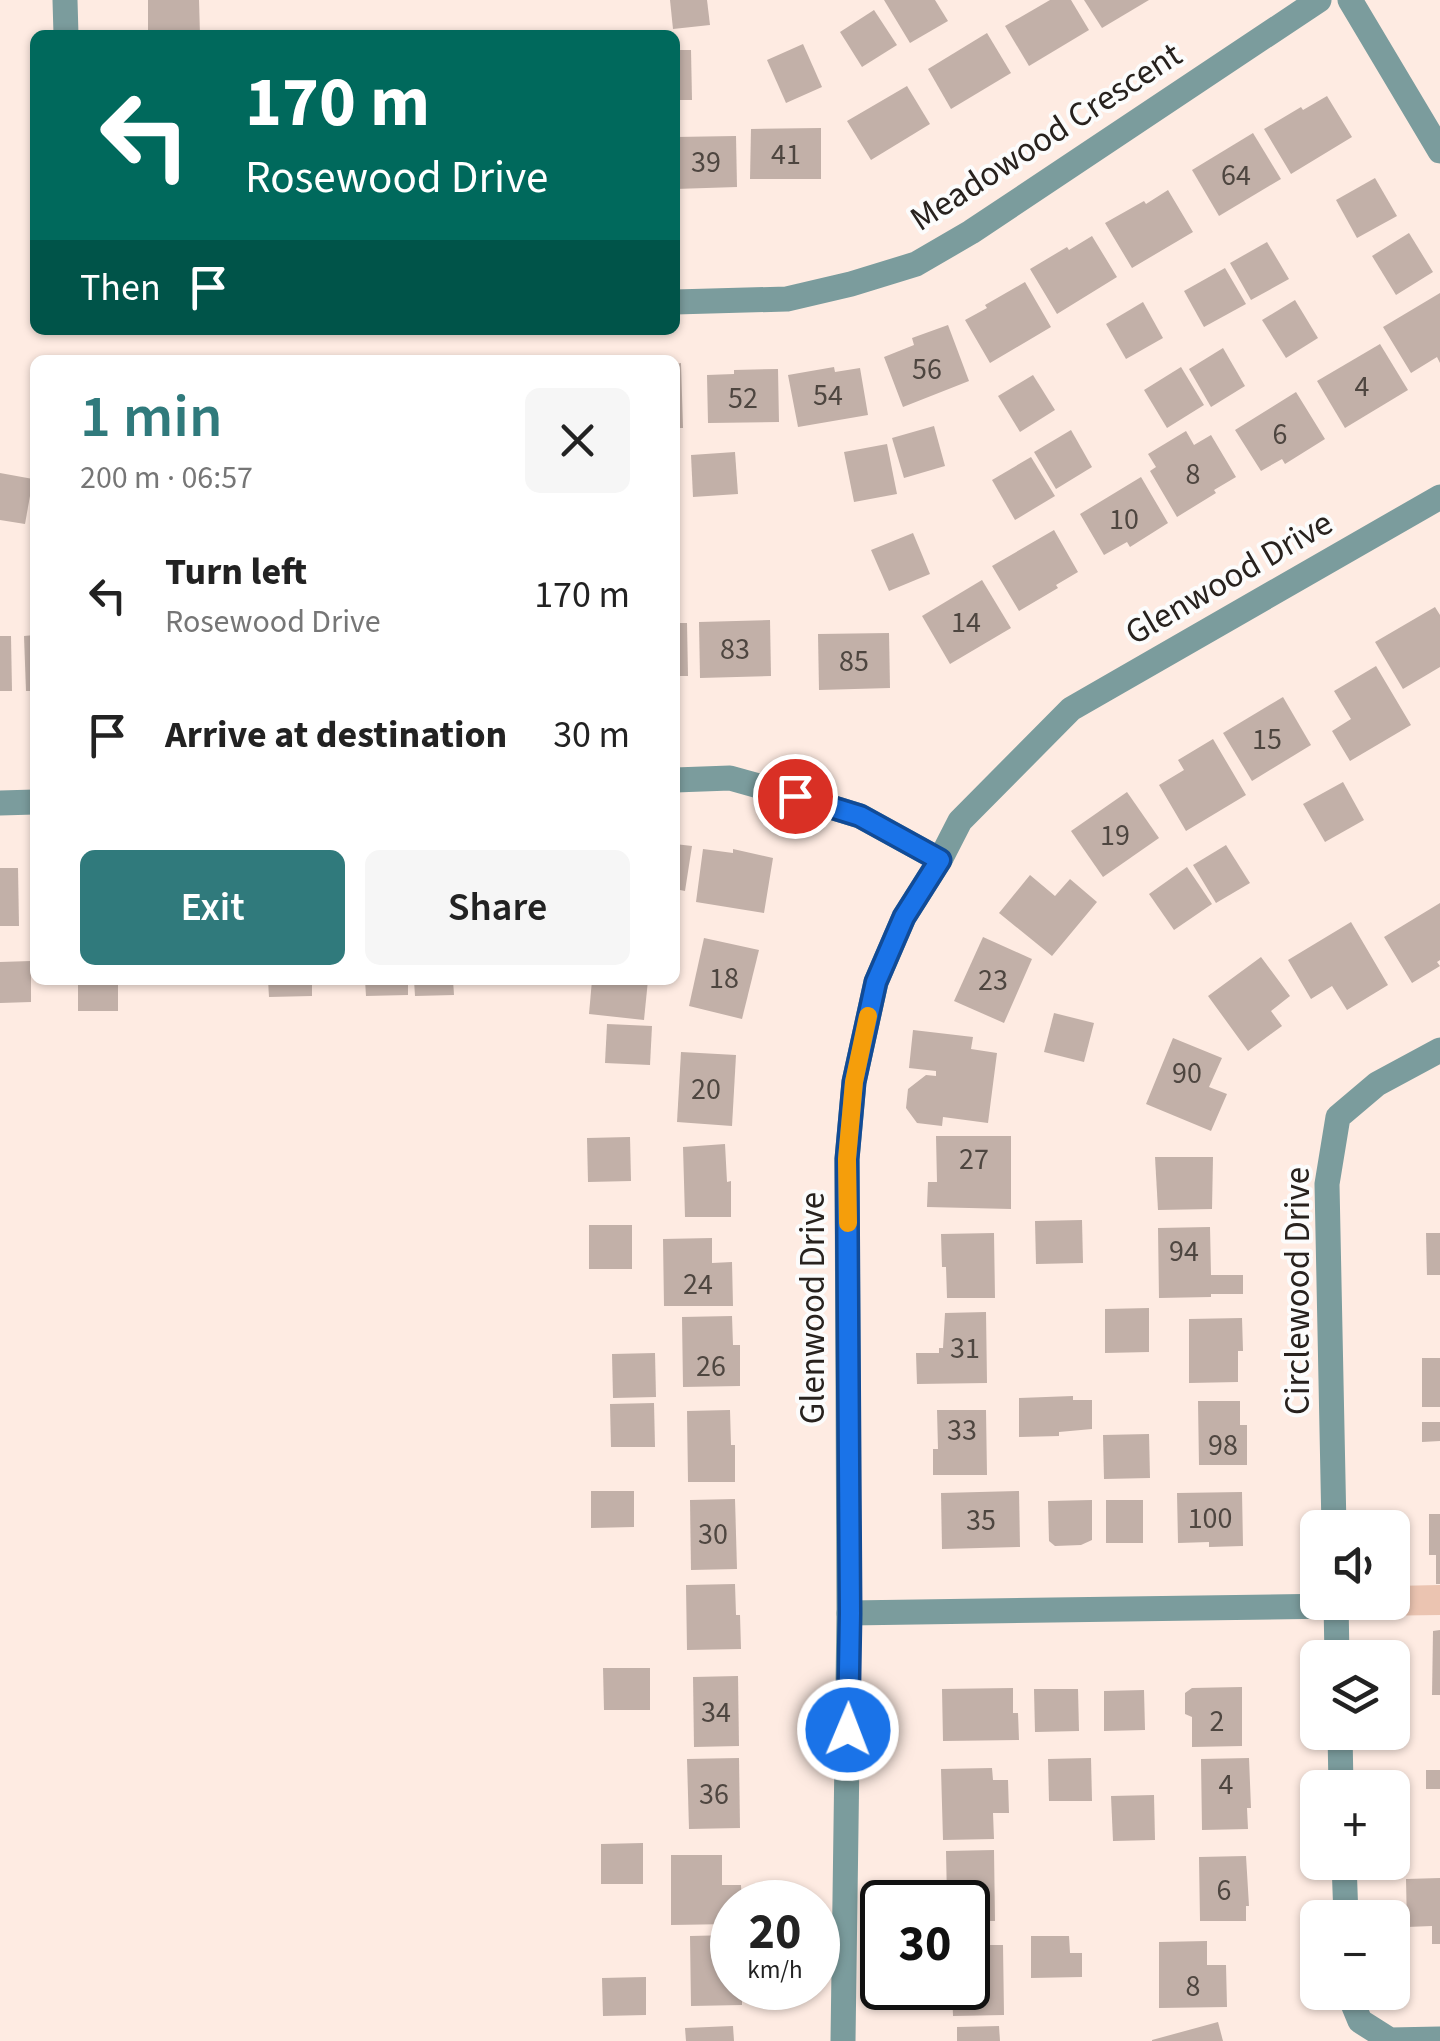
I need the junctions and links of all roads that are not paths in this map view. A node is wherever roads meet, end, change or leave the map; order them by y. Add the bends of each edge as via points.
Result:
1 (65, 0) edge
2 (1319, 0) edge
3 (1350, 0) edge
4 (66, 30) edge
5 (1440, 151) edge
6 (680, 302) edge
7 (1440, 498) edge
8 (680, 780) edge
9 (30, 802) edge
10 (0, 803) edge
11 (940, 860) junction
12 (1440, 1050) edge
13 (1334, 1510) edge
14 (1300, 1605) edge
15 (850, 1613) junction
16 (1355, 2010) edge
17 (1440, 2039) edge
18 (843, 2041) edge

1 - 4 street
2 - 6 street, Meadowood Crescent via 916,264 787,299
3 - 5 street
7 - 11 street, Glenwood Drive via 1071,708 960,821
8 - 11 street via 730,778 860,816
9 - 10 street
11 - 15 street, Glenwood Drive via 904,917 876,982 854,1082 847,1159
12 - 13 street, Circlewood Drive via 1376,1084 1338,1117 1327,1184
14 - 15 street
15 - 18 street, Glenwood Drive
16 - 17 street via 1360,2021 1390,2040

